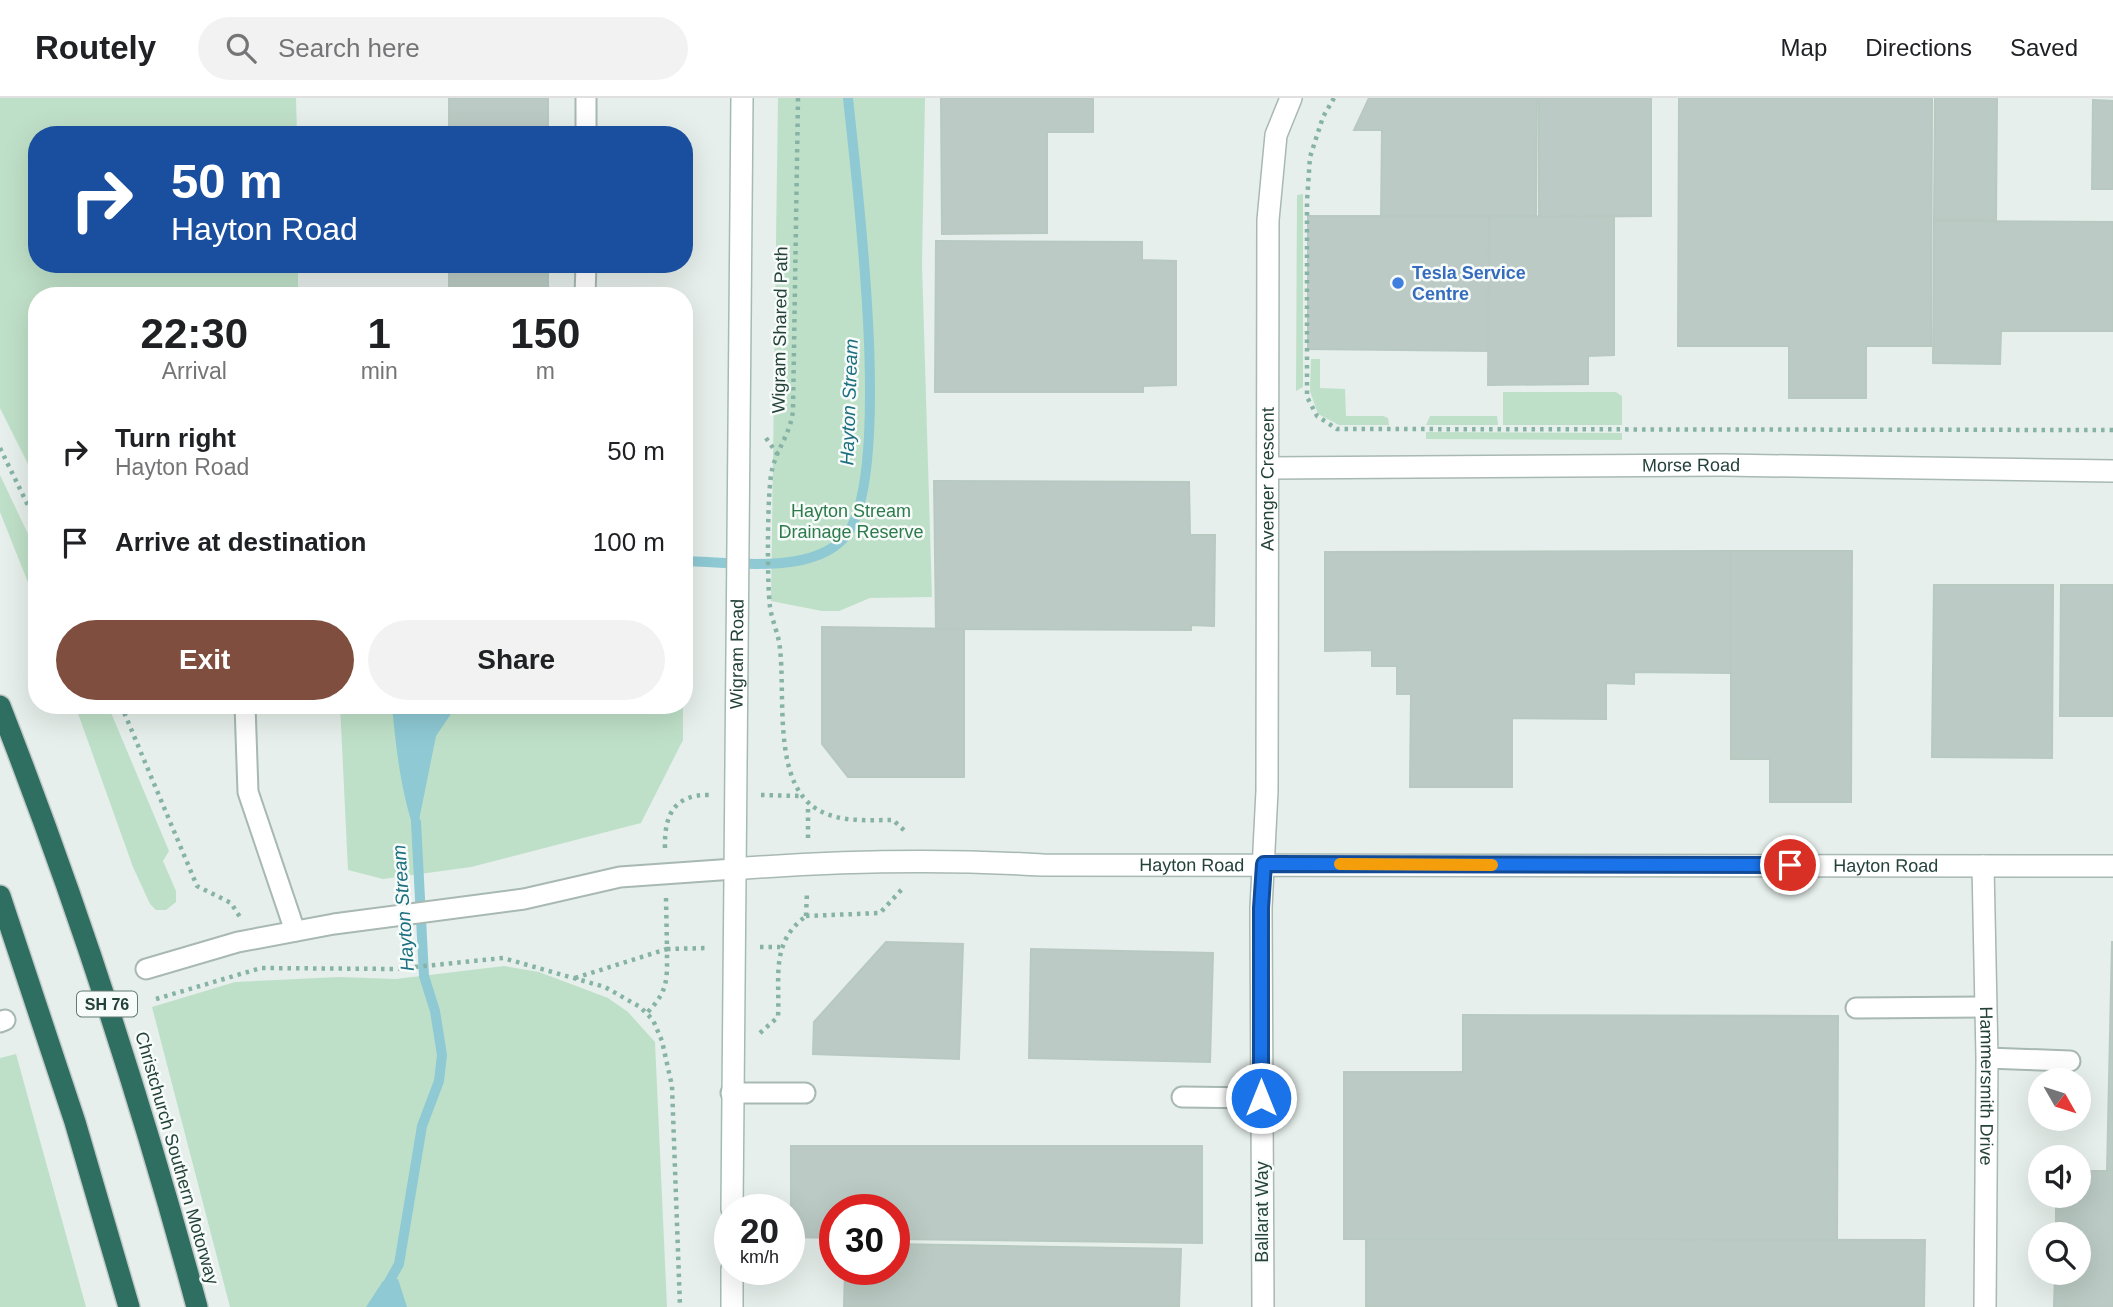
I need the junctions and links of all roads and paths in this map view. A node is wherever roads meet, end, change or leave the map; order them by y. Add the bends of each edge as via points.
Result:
1 (586, 98) edge
2 (742, 98) edge
3 (798, 98) edge
4 (1291, 98) edge
5 (1334, 98) edge
6 (586, 126) edge
7 (2113, 430) edge
8 (0, 448) edge
9 (1269, 468) junction
10 (2113, 471) edge
11 (28, 506) edge
12 (0, 706) edge
13 (125, 714) edge
14 (245, 714) edge
15 (701, 795) dead end
16 (893, 820) dead end
17 (665, 840) dead end
18 (1264, 864) junction
19 (1983, 866) junction
20 (2113, 866) edge
21 (734, 869) junction
22 (0, 896) edge
23 (238, 911) dead end
24 (880, 913) dead end
25 (295, 931) junction
26 (146, 969) dead end
27 (574, 978) junction
28 (156, 999) dead end
29 (1983, 1007) junction
30 (1856, 1008) dead end
31 (647, 1013) junction
32 (778, 1017) dead end
33 (1987, 1058) junction
34 (2070, 1061) dead end
35 (732, 1093) junction
36 (805, 1093) dead end
37 (1182, 1097) dead end
38 (1261, 1098) junction
39 (732, 1194) edge
40 (732, 1285) edge
41 (128, 1307) edge
42 (197, 1307) edge
43 (680, 1307) edge
44 (732, 1307) edge
45 (1263, 1307) edge
46 (1985, 1307) edge

1 - 6 lane
2 - 21 street, Wigram Road
3 - 16 path, Wigram Shared Path via 793,410 772,471 771,491 770,593 780,647 784,745 808,803 834,818
4 - 9 street, Avenger Crescent via 1276,135 1270,176
5 - 7 path via 1310,157 1307,397 1317,416 1337,429
8 - 11 path
9 - 10 street, Morse Road via 1723,465
9 - 18 street, Avenger Crescent
12 - 42 highway, Christchurch Southern Motorway / SH 76 via 110,1013
13 - 23 path via 197,887
14 - 25 lane via 248,792
15 - 17 path via 689,795 679,803 664,831
18 - 19 street, Hayton Road
18 - 21 street, Hayton Road via 848,860
18 - 38 street, Ballarat Way
19 - 20 street, Hayton Road
19 - 29 street, Hammersmith Drive
21 - 25 lane via 620,877 524,900
21 - 35 street, Wigram Road
22 - 41 highway via 75,1122
24 - 32 path via 806,916 794,925 780,947
25 - 26 lane via 208,949
27 - 28 path via 517,960 483,958 395,969 261,968
27 - 31 path via 605,987
27 - 31 path via 667,949 667,982 662,998
29 - 30 lane
29 - 33 street, Hammersmith Drive
31 - 43 path via 662,1041 672,1086
33 - 34 lane
33 - 46 street, Hammersmith Drive
35 - 36 lane
35 - 39 street, Wigram Road
37 - 38 lane
38 - 45 street, Ballarat Way
40 - 44 street

